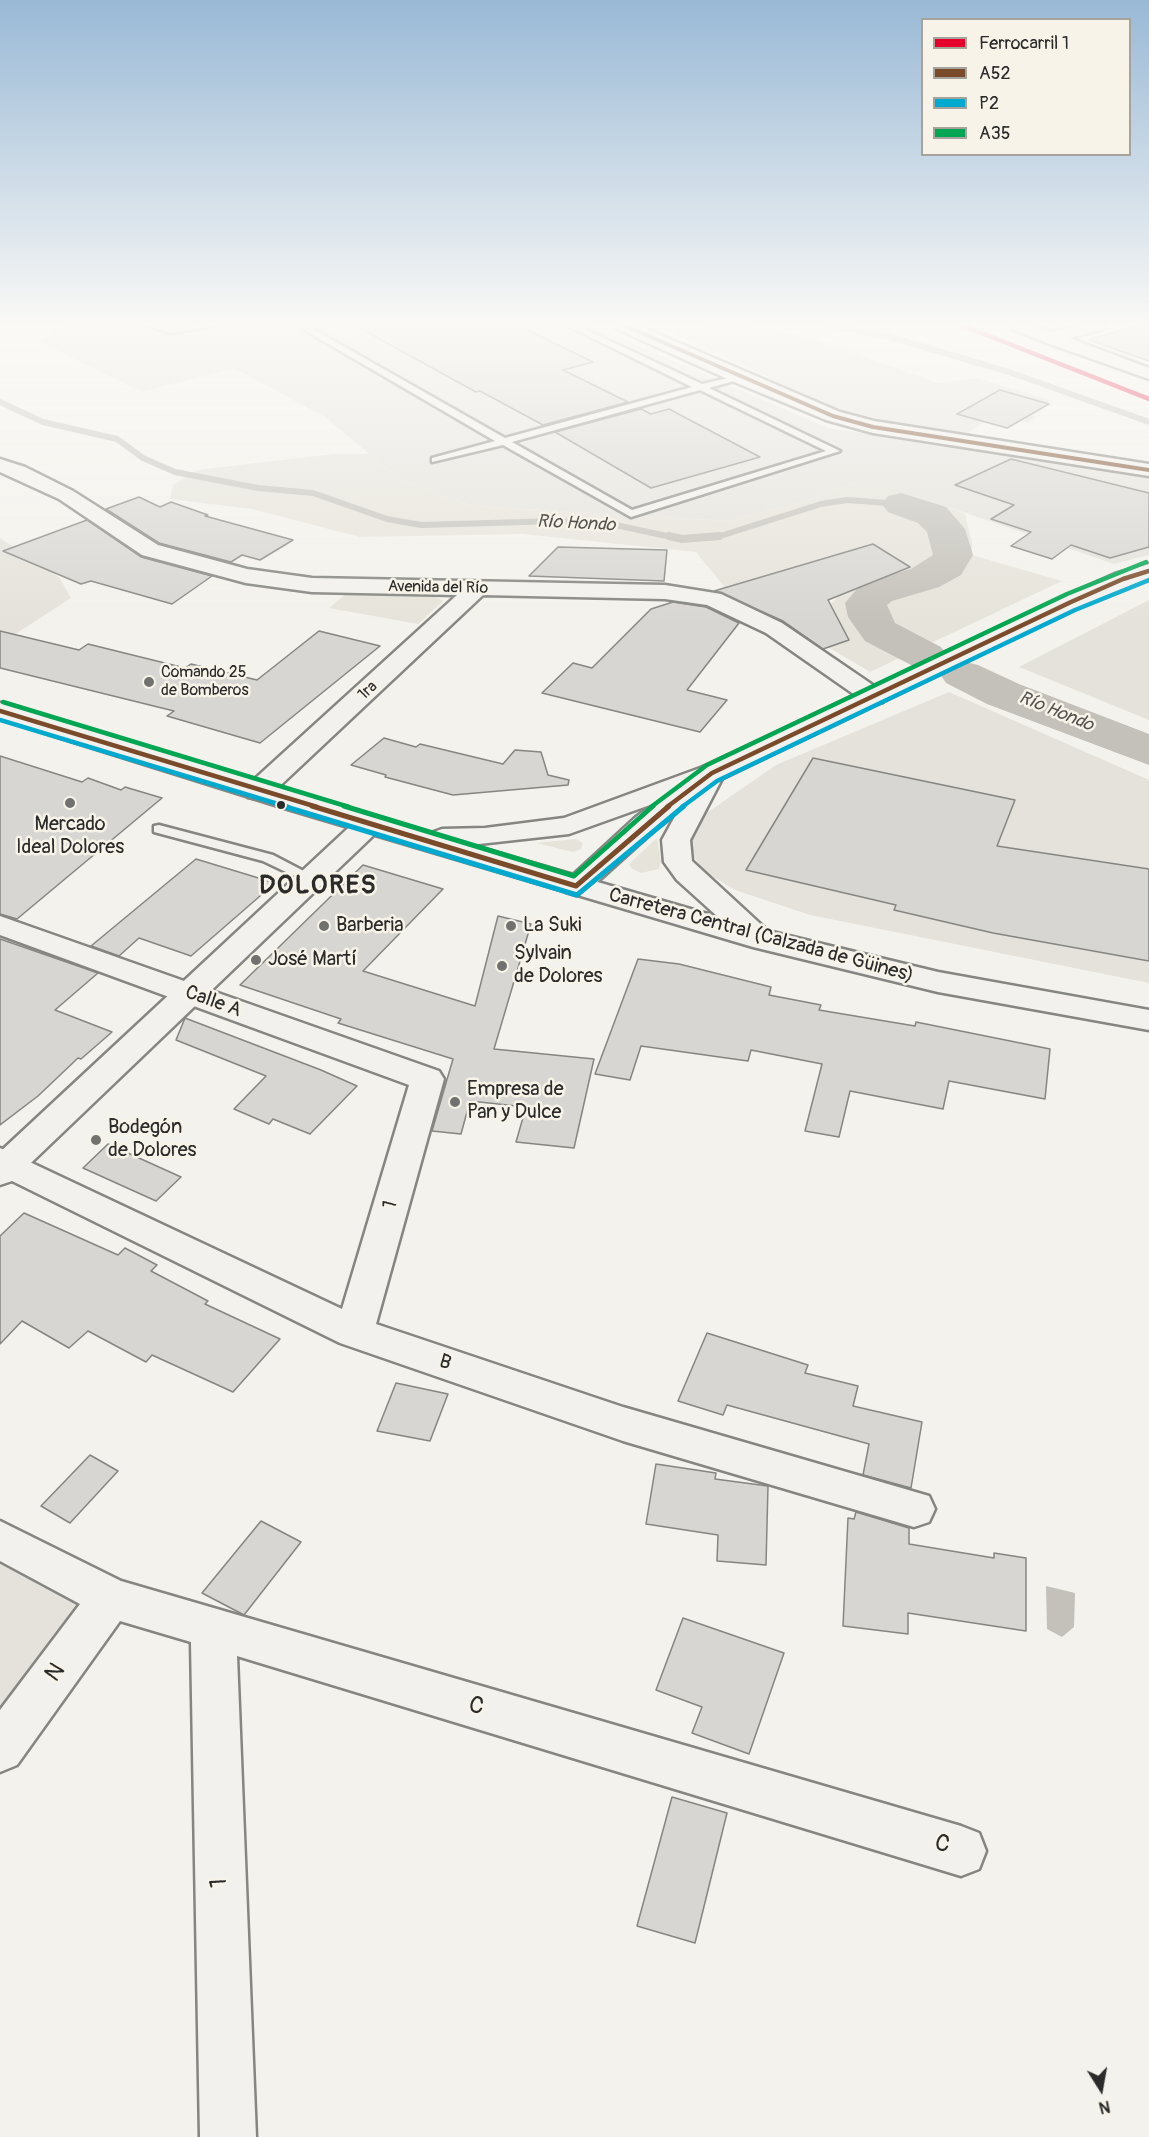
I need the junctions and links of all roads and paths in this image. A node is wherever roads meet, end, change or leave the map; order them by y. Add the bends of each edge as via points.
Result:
1 (475, 425) edge
2 (563, 425) edge
3 (780, 425) edge
4 (862, 425) edge
5 (504, 441) junction
6 (436, 460) dead end
7 (0, 465) edge
8 (1149, 470) edge
9 (1149, 571) edge
10 (476, 589) junction
11 (874, 697) junction
12 (0, 711) edge
13 (712, 774) junction
14 (258, 791) junction
15 (369, 824) junction
16 (159, 829) dead end
17 (412, 837) junction
18 (312, 879) junction
19 (576, 886) junction
20 (0, 925) edge
21 (764, 940) junction
22 (188, 993) junction
23 (1149, 1020) edge
24 (428, 1079) joint
25 (3, 1165) edge
26 (354, 1332) junction
27 (914, 1509) dead end
28 (0, 1540) edge
29 (111, 1598) junction
30 (213, 1629) junction
31 (0, 1749) edge
32 (961, 1851) dead end
33 (228, 2137) edge

1 - 5 lane
2 - 5 lane
3 - 5 lane via 835,451 631,514
4 - 8 street
5 - 6 lane
7 - 10 street, Avenida del Río via 66,495 150,550 196,564 312,585
9 - 11 street via 1071,602
10 - 11 street, Avenida del Río via 665,592 713,599 774,628
10 - 14 street, 1ra
11 - 13 street
12 - 14 street, Carretera Central (Calzada de Güines)
13 - 17 street via 569,826 484,836
13 - 19 street via 646,823
13 - 21 street via 676,840 678,862 704,890
14 - 15 street, Carretera Central (Calzada de Güines)
15 - 17 street, Carretera Central (Calzada de Güines)
15 - 18 street
16 - 18 lane via 268,858
17 - 19 street, Carretera Central (Calzada de Güines)
18 - 22 street
19 - 21 street, Carretera Central (Calzada de Güines)
20 - 22 street, Calle A
21 - 23 street, Carretera Central (Calzada de Güines) via 938,982
22 - 24 street, Calle A
22 - 25 street
24 - 26 street, 1
25 - 26 street, B
26 - 27 street, B via 623,1424
28 - 29 street, C
29 - 30 street, C
29 - 31 street, N
30 - 32 street, C
30 - 33 street, 1

